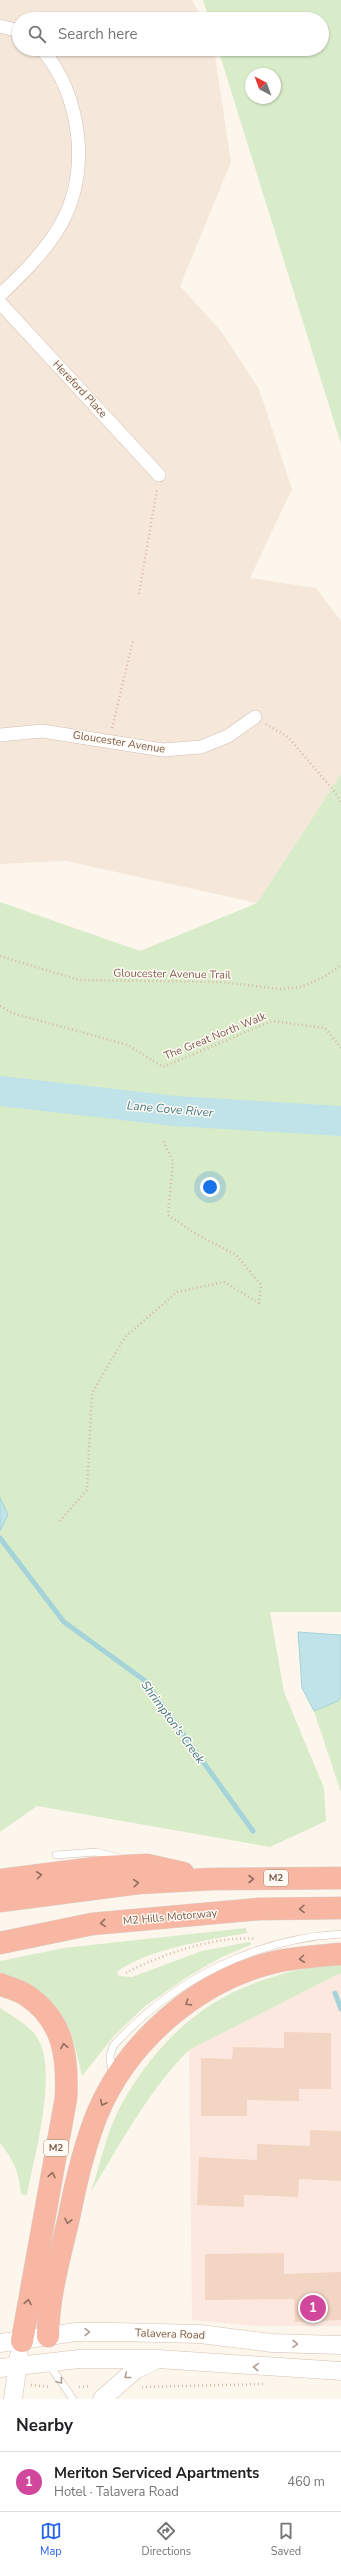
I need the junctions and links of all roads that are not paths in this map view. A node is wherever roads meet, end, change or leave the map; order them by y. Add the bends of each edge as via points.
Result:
1 (0, 26) edge
2 (12, 30) edge
3 (47, 56) edge
4 (0, 295) edge
5 (0, 303) edge
6 (159, 475) road end
7 (255, 717) road end
8 (0, 735) edge
9 (56, 1855) dead end
10 (147, 1865) junction
11 (341, 1878) edge
12 (212, 1879) junction
13 (0, 1880) edge
14 (0, 1902) edge
15 (341, 1908) edge
16 (341, 1934) edge
17 (0, 1943) edge
18 (341, 1954) edge
19 (0, 1984) edge
20 (113, 2083) junction
21 (48, 2336) junction
22 (22, 2341) junction
23 (0, 2343) edge
24 (341, 2345) edge
25 (158, 2359) junction
26 (48, 2363) junction
27 (8, 2368) edge
28 (341, 2371) edge
29 (97, 2393) edge
30 (13, 2399) edge
31 (73, 2399) edge

1 - 2 street
3 - 4 street via 63,81 72,106 77,129 78,179 61,224 25,271
5 - 6 street, Hereford Place
7 - 8 street, Gloucester Avenue via 228,736 200,747 163,750 42,731
9 - 10 lane via 96,1852
10 - 12 highway, M2
13 -> 10 highway, M2 via 103,1867
12 -> 11 highway, M2
14 -> 12 highway, M2 via 130,1884
15 -> 17 highway, M2 Hills Motorway via 259,1909 92,1924
16 - 20 lane via 293,1939 268,1946 212,1970 173,1992 152,2008 113,2046 110,2056
18 -> 20 highway via 274,1962 221,1982 176,2010 148,2037
22 -> 19 highway, M2 via 66,2098 67,2068 63,2040 49,2017 26,1994
20 -> 21 highway via 96,2118 79,2169 50,2304
21 - 22 main road, Talavera Road
21 -> 24 main road, Talavera Road via 114,2332 200,2334 272,2343
21 - 26 main road
22 - 23 main road, Talavera Road
22 - 27 main road
25 - 26 main road via 79,2359
28 -> 25 main road
25 -> 29 main road
26 - 27 main road
26 -> 31 lane
27 - 30 main road

